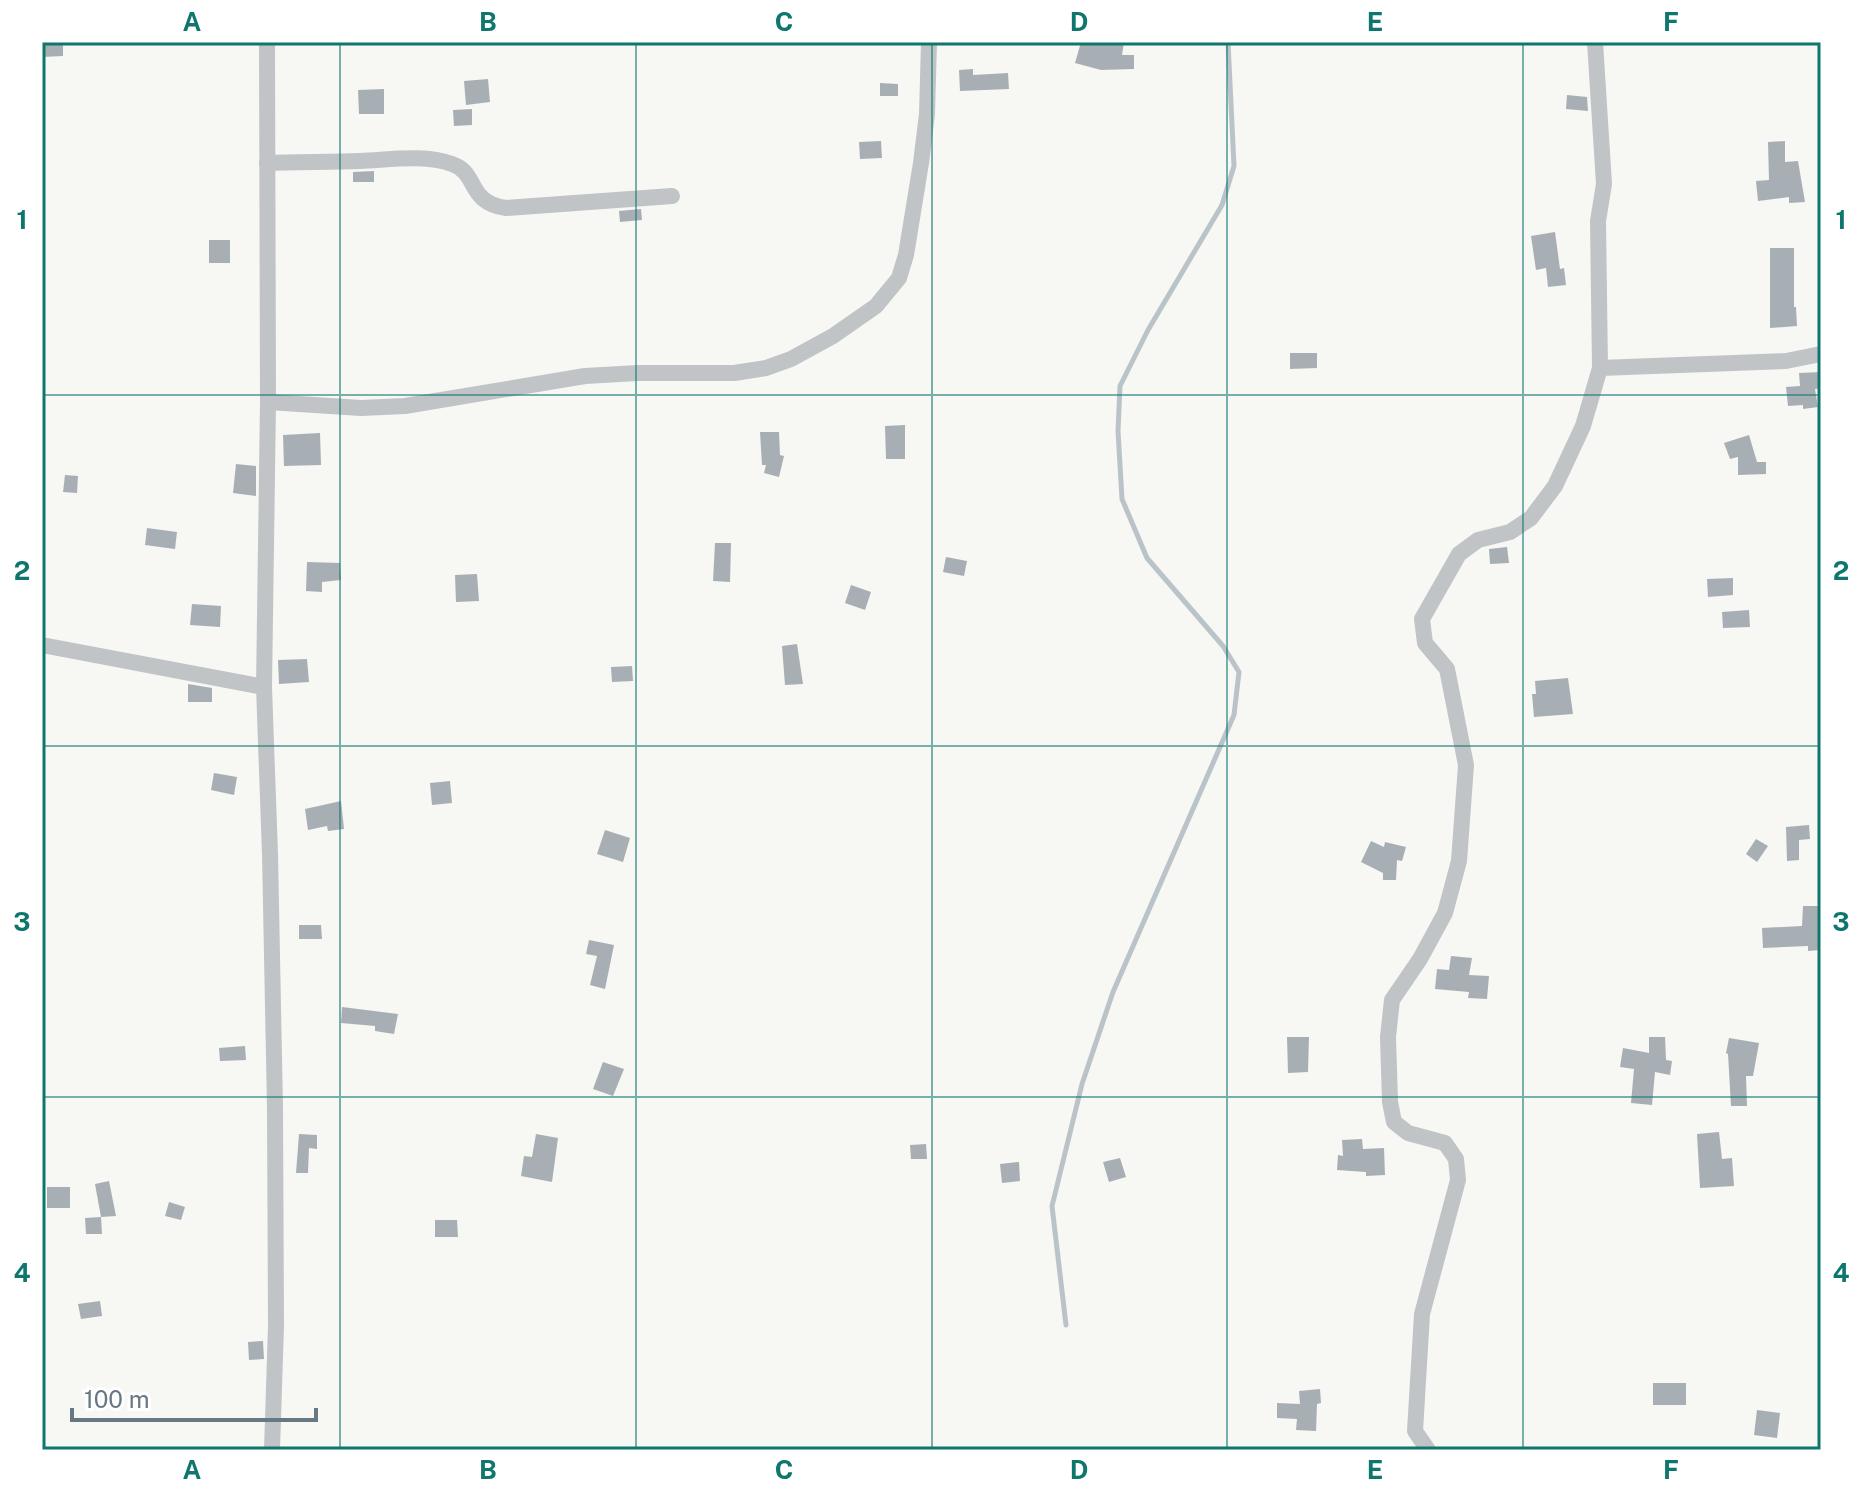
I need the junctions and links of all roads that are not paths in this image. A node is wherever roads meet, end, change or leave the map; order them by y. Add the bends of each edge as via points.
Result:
1 (267, 42) edge
2 (929, 42) edge
3 (1595, 42) edge
4 (267, 163) junction
5 (672, 196) dead end
6 (1821, 354) edge
7 (1600, 368) junction
8 (268, 402) junction
9 (42, 645) edge
10 (264, 687) junction
11 (272, 1450) edge
12 (1428, 1450) edge

1 - 4 street
2 - 8 street via 921,163 899,278 886,298 860,319 791,359 734,373 585,376 405,406
3 - 7 street via 1604,184 1598,221
4 - 5 street via 444,161 461,168 486,203 506,208
4 - 8 street
6 - 7 street via 1786,361
7 - 12 street via 1583,426 1555,486 1531,518 1510,532 1478,540 1459,554 1422,619 1425,643 1447,669 1466,765 1459,861 1445,913 1392,1000 1388,1037 1394,1122 1408,1133 1445,1143 1456,1159 1458,1180 1422,1314 1415,1431
8 - 10 street
9 - 10 street
10 - 11 street via 275,1123

